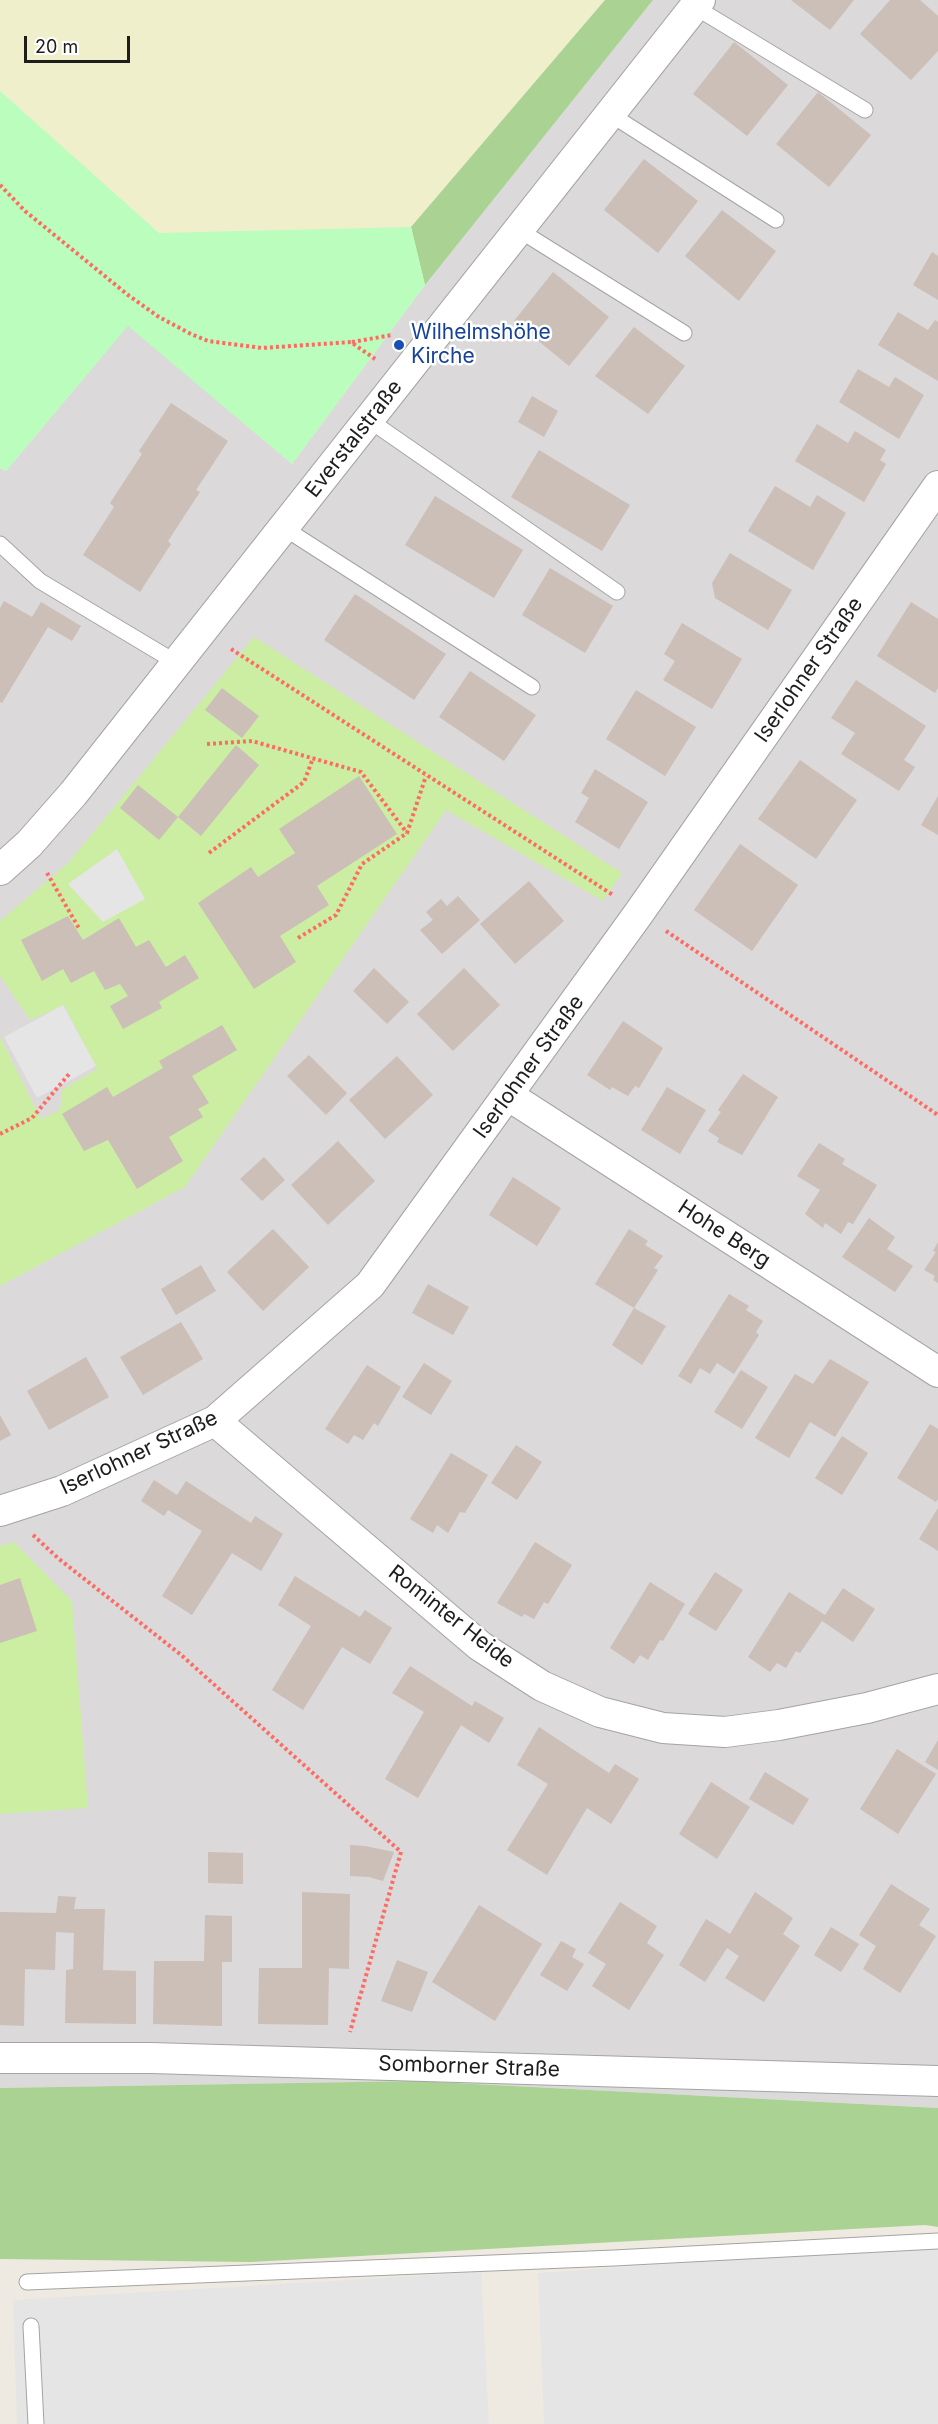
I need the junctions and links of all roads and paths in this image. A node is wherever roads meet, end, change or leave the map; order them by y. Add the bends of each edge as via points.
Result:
1 (697, 3) edge
2 (865, 110) dead end
3 (610, 114) junction
4 (0, 185) edge
5 (776, 220) dead end
6 (519, 230) junction
7 (684, 333) dead end
8 (402, 378) junction
9 (369, 420) junction
10 (938, 486) edge
11 (284, 528) junction
12 (0, 544) edge
13 (617, 592) dead end
14 (203, 630) junction
15 (177, 663) junction
16 (532, 687) dead end
17 (207, 744) dead end
18 (313, 758) junction
19 (426, 776) junction
20 (407, 833) junction
21 (29, 844) junction
22 (209, 853) dead end
23 (0, 870) edge
24 (639, 913) junction
25 (80, 930) dead end
26 (298, 938) dead end
27 (69, 1074) dead end
28 (509, 1096) junction
29 (938, 1115) edge
30 (0, 1134) edge
31 (938, 1372) edge
32 (215, 1421) junction
33 (0, 1511) edge
34 (59, 1559) dead end
35 (938, 1689) edge
36 (0, 2058) edge
37 (341, 2063) junction
38 (938, 2081) edge
39 (938, 2241) edge
40 (27, 2282) dead end
41 (32, 2326) dead end
42 (36, 2424) edge

1 - 2 lane
1 - 3 street, Everstalstraße
3 - 5 lane
3 - 6 street, Everstalstraße
4 - 8 path via 25,211 128,295 191,334 208,341 262,348 351,342
6 - 7 lane
6 - 8 street, Everstalstraße
8 - 9 street, Everstalstraße
9 - 11 street, Everstalstraße
9 - 13 lane
10 - 24 street, Iserlohner Straße
11 - 14 street, Everstalstraße
11 - 16 lane
12 - 15 lane via 40,581
14 - 15 street, Everstalstraße
14 - 19 path
15 - 21 street, Everstalstraße via 73,795
17 - 18 path via 252,741
18 - 20 path via 361,772
18 - 22 path via 304,782
19 - 20 path
19 - 24 path
20 - 26 path via 362,864 336,915
21 - 23 street, Everstalstraße
21 - 25 path
24 - 28 street, Iserlohner Straße
24 - 29 path
27 - 30 path via 32,1118
28 - 31 street, Hohe Berg
28 - 32 street, Iserlohner Straße via 370,1285
32 - 33 street, Iserlohner Straße via 62,1491
32 - 35 street, Rominter Heide via 480,1646 542,1686 600,1712 663,1728 725,1732 867,1708
34 - 37 path via 180,1654 401,1852
36 - 37 street, Somborner Straße
37 - 38 street, Somborner Straße
39 - 40 lane
41 - 42 lane

